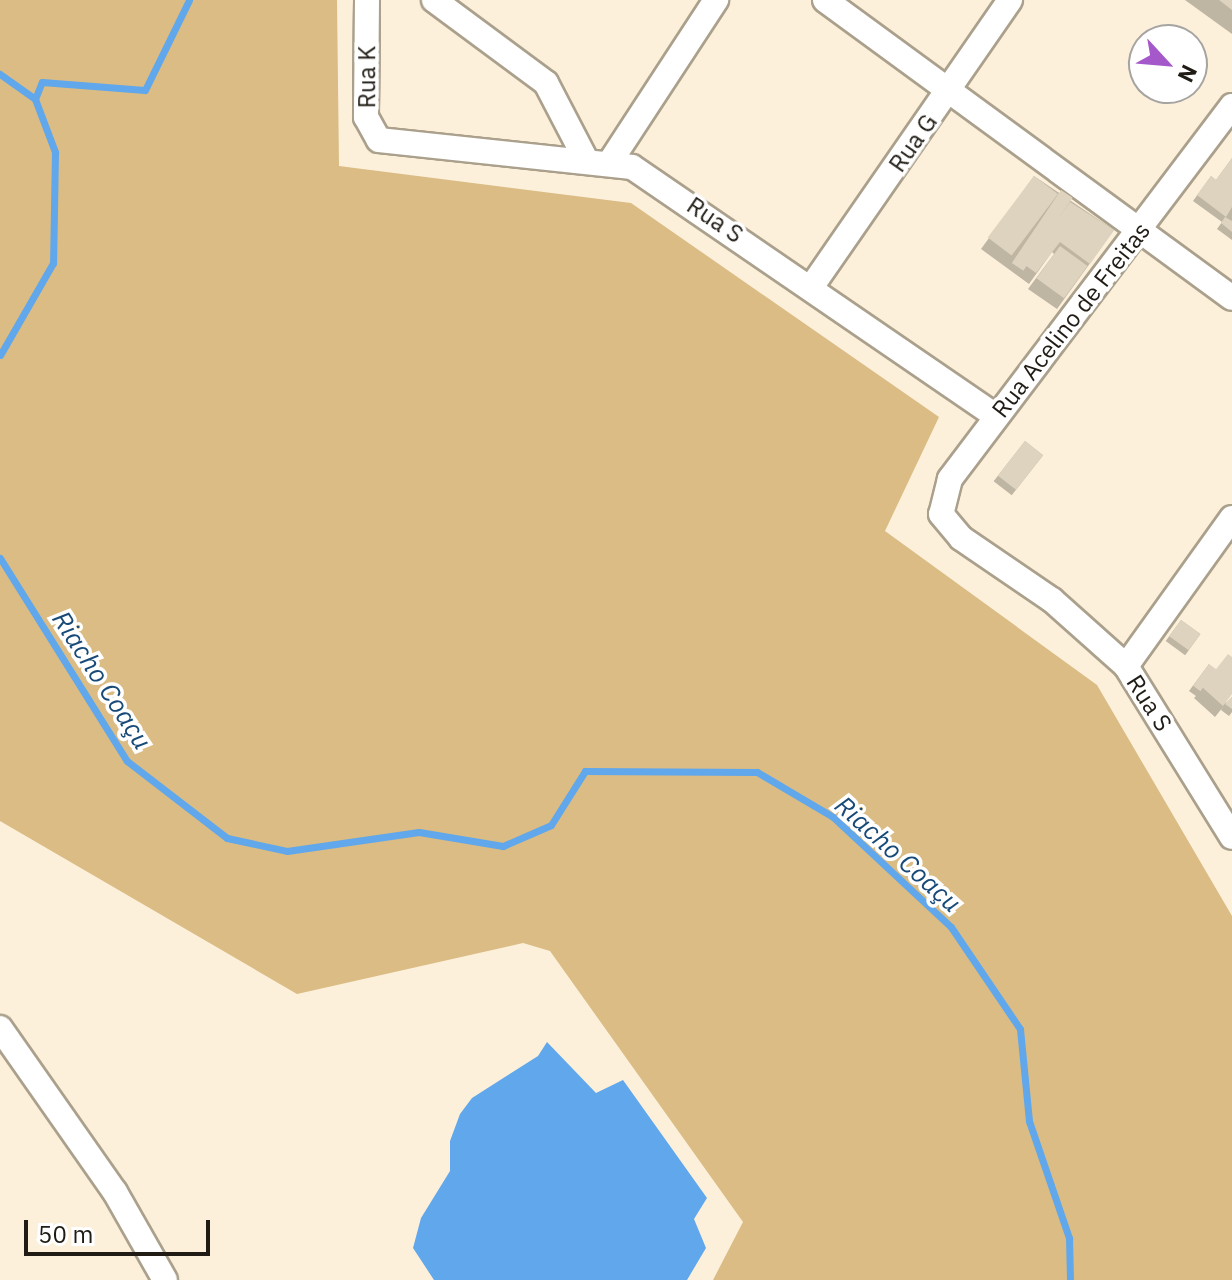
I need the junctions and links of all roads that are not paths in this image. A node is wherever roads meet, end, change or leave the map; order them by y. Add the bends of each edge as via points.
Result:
1 (367, 0) edge
2 (434, 0) edge
3 (716, 0) edge
4 (825, 0) edge
5 (1010, 0) edge
6 (949, 92) junction
7 (1232, 106) edge
8 (389, 143) joint
9 (598, 161) junction
10 (1141, 232) junction
11 (812, 286) junction
12 (1232, 298) edge
13 (996, 416) junction
14 (1232, 518) edge
15 (961, 538) joint
16 (1126, 666) junction
17 (1232, 837) edge
18 (0, 1028) edge
19 (165, 1280) edge

1 - 8 street, Rua K via 366,117 371,131
2 - 9 street via 546,83
3 - 9 street
4 - 6 street
5 - 6 street, Rua G
6 - 10 street
6 - 11 street, Rua G
7 - 10 street, Rua Acelino de Freitas
8 - 9 street, Rua S
9 - 11 street, Rua S via 646,174
10 - 12 street
10 - 13 street, Rua Acelino de Freitas
11 - 13 street, Rua S
13 - 15 street, Rua Acelino de Freitas via 944,494 941,514
14 - 16 street
15 - 16 street, Rua S via 1052,600
16 - 17 street, Rua S
18 - 19 street via 115,1192

